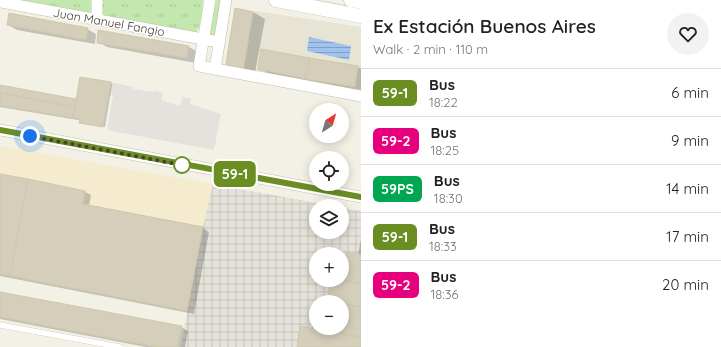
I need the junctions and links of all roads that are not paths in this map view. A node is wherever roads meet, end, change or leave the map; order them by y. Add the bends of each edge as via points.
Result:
1 (97, 0) edge
2 (210, 0) edge
3 (226, 0) edge
4 (276, 0) edge
5 (351, 0) edge
6 (0, 2) edge
7 (361, 2) edge
8 (361, 16) edge
9 (97, 20) junction
10 (203, 39) junction
11 (219, 42) junction
12 (215, 69) junction
13 (361, 96) edge
14 (0, 130) edge
15 (361, 197) edge
16 (0, 325) edge
17 (120, 347) edge

1 - 9 street
2 - 10 street
3 - 11 street
4 - 8 street
5 - 7 street
6 - 9 street, Juan Manuel Fangio
9 - 10 street, Juan Manuel Fangio
10 - 11 street, Juan Manuel Fangio
10 - 12 street via 199,66
11 - 12 street
12 - 13 street
14 - 15 street
16 - 17 lane

